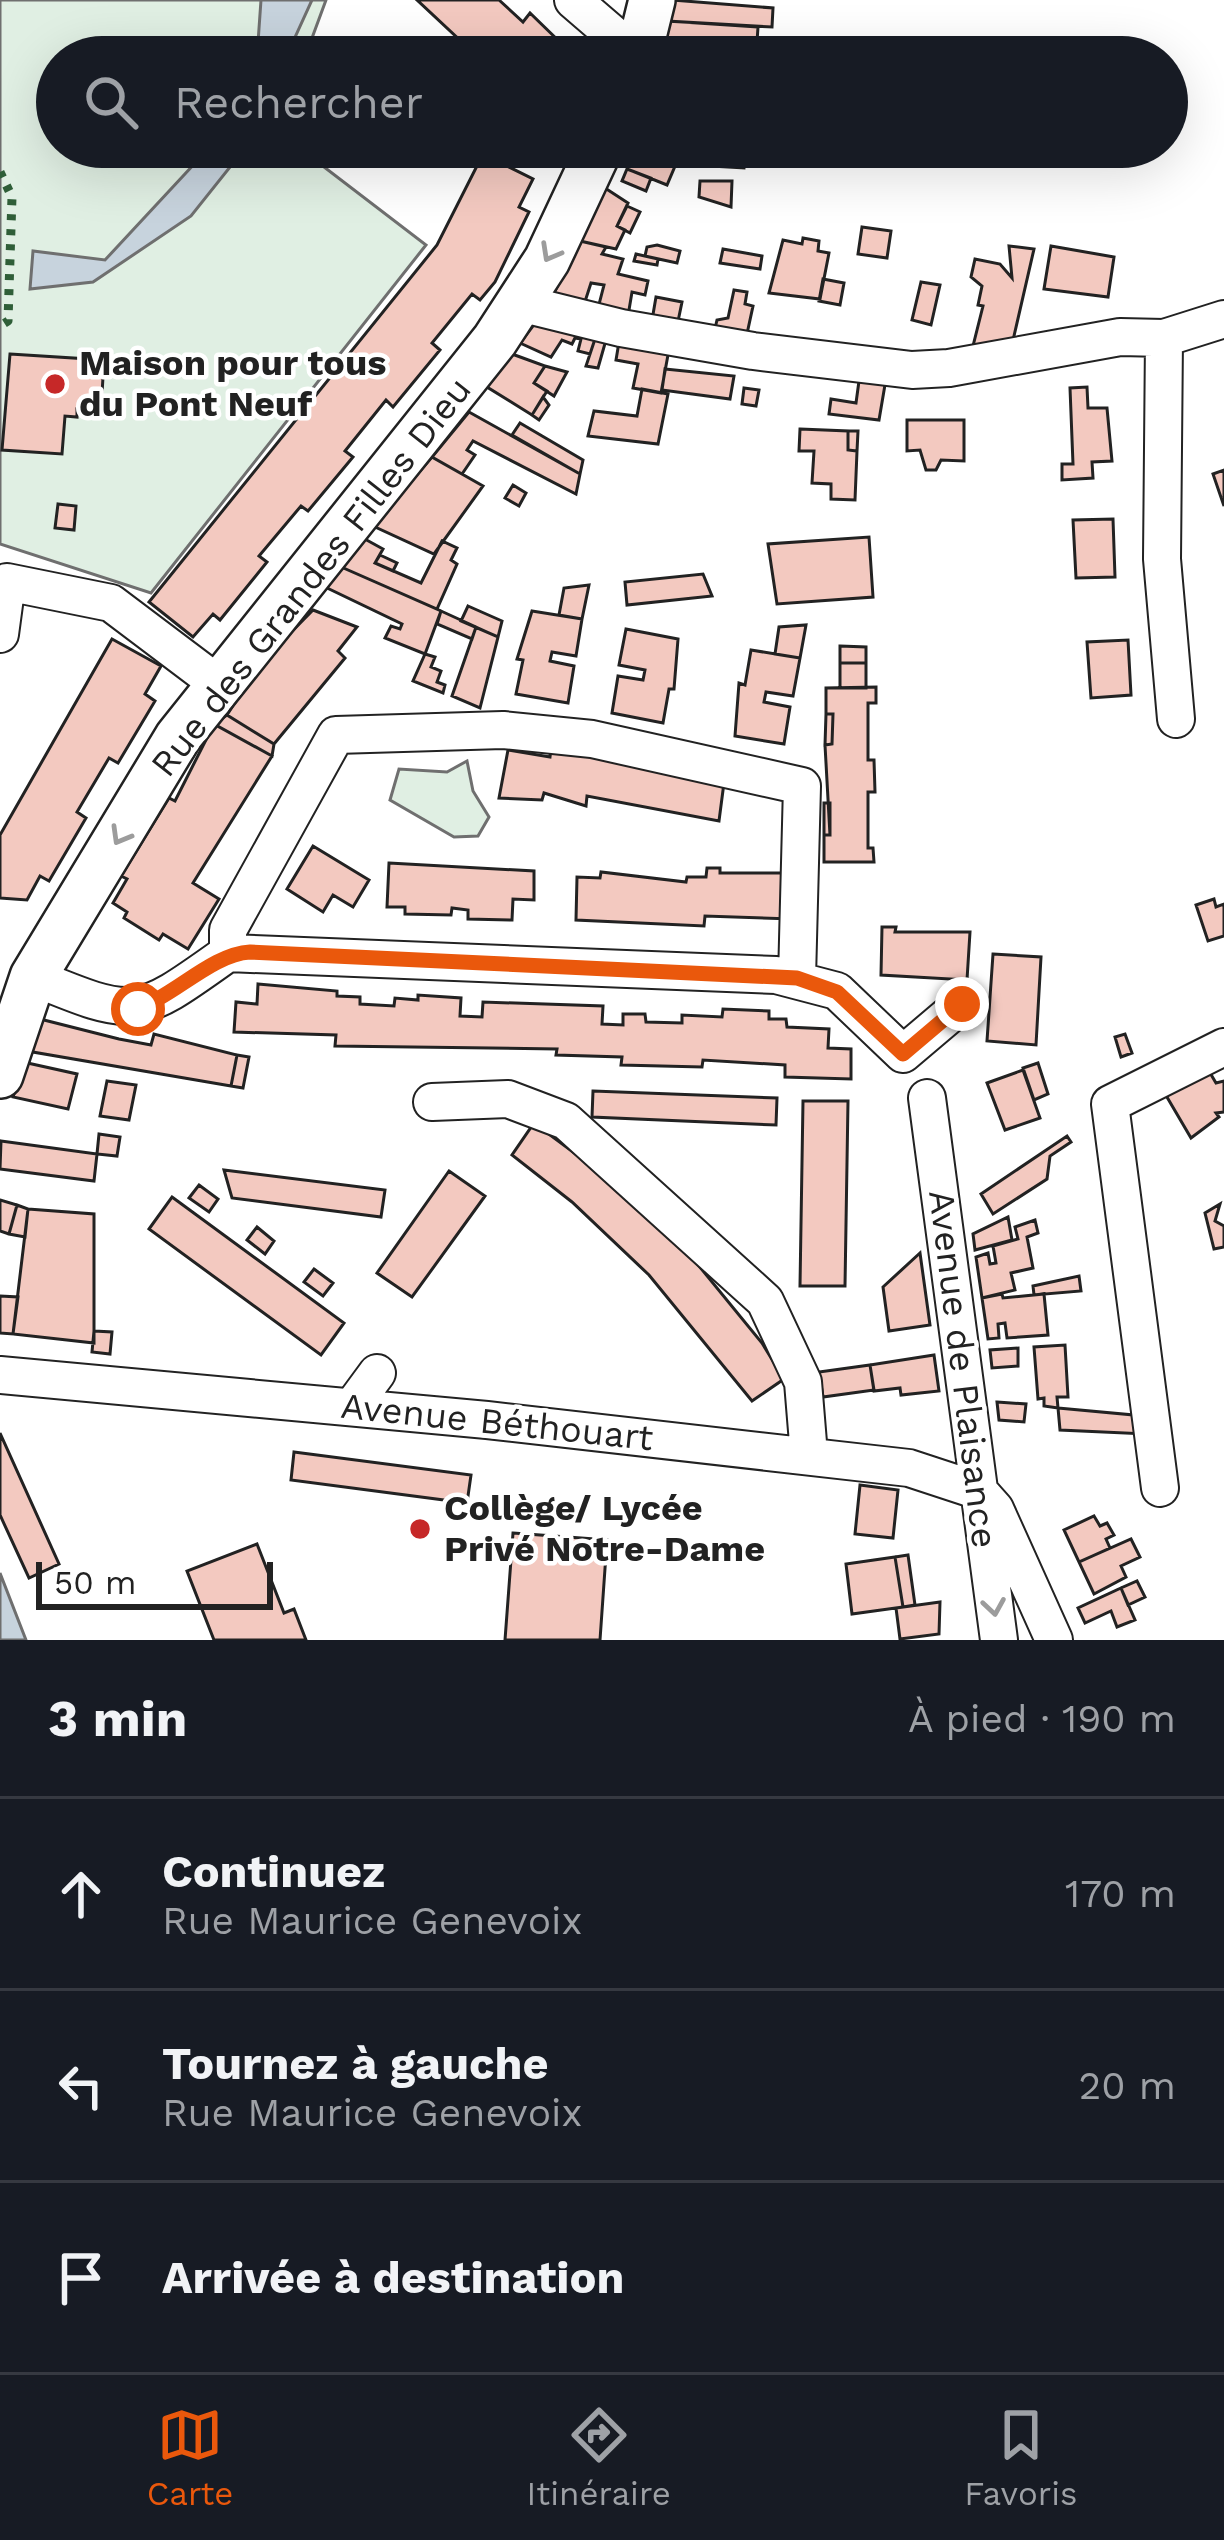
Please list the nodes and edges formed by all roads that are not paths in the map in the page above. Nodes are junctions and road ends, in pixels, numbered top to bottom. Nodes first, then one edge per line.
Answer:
1 (574, 0) edge
2 (652, 0) edge
3 (614, 36) edge
4 (643, 36) edge
5 (590, 168) edge
6 (520, 303) junction
7 (1224, 319) edge
8 (1164, 338) junction
9 (0, 634) edge
10 (221, 686) junction
11 (1176, 719) dead end
12 (228, 953) junction
13 (17, 977) edge
14 (797, 978) junction
15 (962, 1004) dead end
16 (1224, 1047) edge
17 (0, 1076) edge
18 (927, 1098) dead end
19 (432, 1102) dead end
20 (377, 1373) dead end
21 (0, 1375) edge
22 (352, 1407) junction
23 (809, 1455) junction
24 (1160, 1488) dead end
25 (980, 1491) junction
26 (999, 1640) edge
27 (1054, 1640) edge

1 - 3 street
2 - 4 main road
5 -> 6 main road, Rue des Grandes Filles Dieu
6 - 8 street
6 - 10 main road, Rue des Grandes Filles Dieu
7 - 8 street
8 - 11 street
9 - 10 street
10 -> 13 main road, Rue des Grandes Filles Dieu
12 - 13 street
12 - 14 street
12 - 14 street
13 - 17 main road, Rue des Grandes Filles Dieu
14 - 15 street
16 - 24 street
18 - 25 street, Avenue de Plaisance
19 - 23 street
20 - 22 street
21 - 22 street, Avenue Béthouart
22 - 23 street, Avenue Béthouart
23 - 25 street, Avenue Béthouart
25 -> 26 street, Avenue de Plaisance
25 - 27 street

